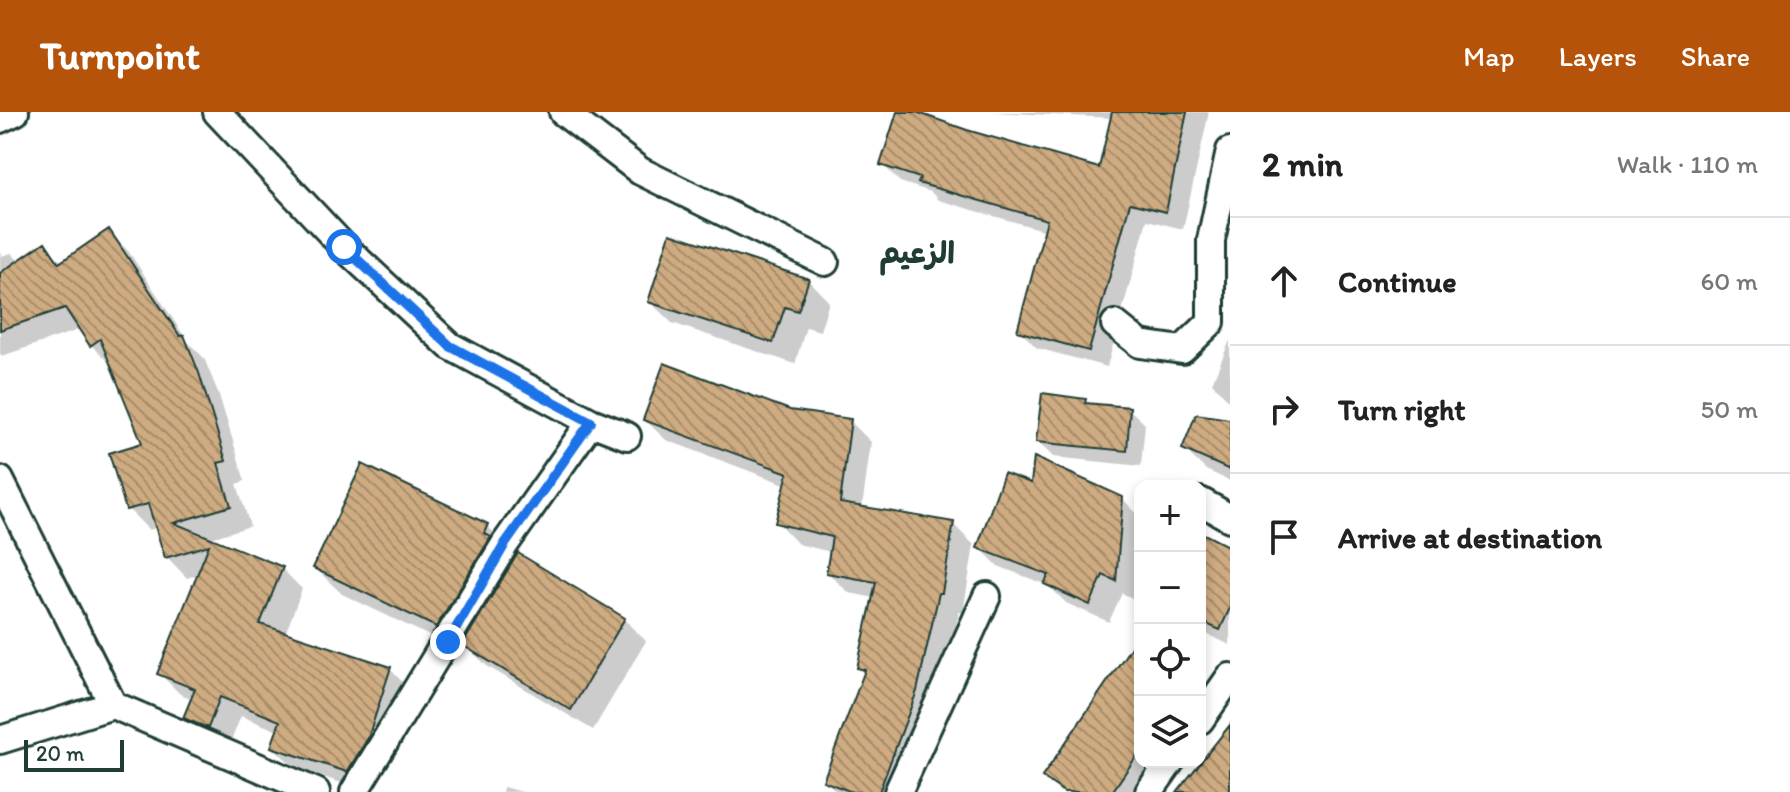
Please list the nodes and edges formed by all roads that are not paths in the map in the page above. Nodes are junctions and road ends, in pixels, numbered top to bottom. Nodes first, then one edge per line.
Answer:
1 (15, 112) edge
2 (217, 112) edge
3 (563, 112) edge
4 (0, 119) edge
5 (1230, 151) edge
6 (825, 262) dead end
7 (1115, 324) dead end
8 (591, 422) junction
9 (627, 436) dead end
10 (0, 480) edge
11 (1206, 504) edge
12 (1230, 518) edge
13 (987, 596) dead end
14 (1230, 677) edge
15 (113, 705) junction
16 (1206, 711) edge
17 (0, 740) edge
18 (1166, 768) edge
19 (316, 792) edge
20 (354, 792) edge
21 (898, 792) edge
22 (1149, 792) edge

1 - 4 street
2 - 8 street
3 - 6 street
5 - 7 street
8 - 9 street
8 - 20 street
10 - 15 street
11 - 12 street
13 - 21 street
14 - 16 street
15 - 17 street
15 - 19 street
18 - 22 street

